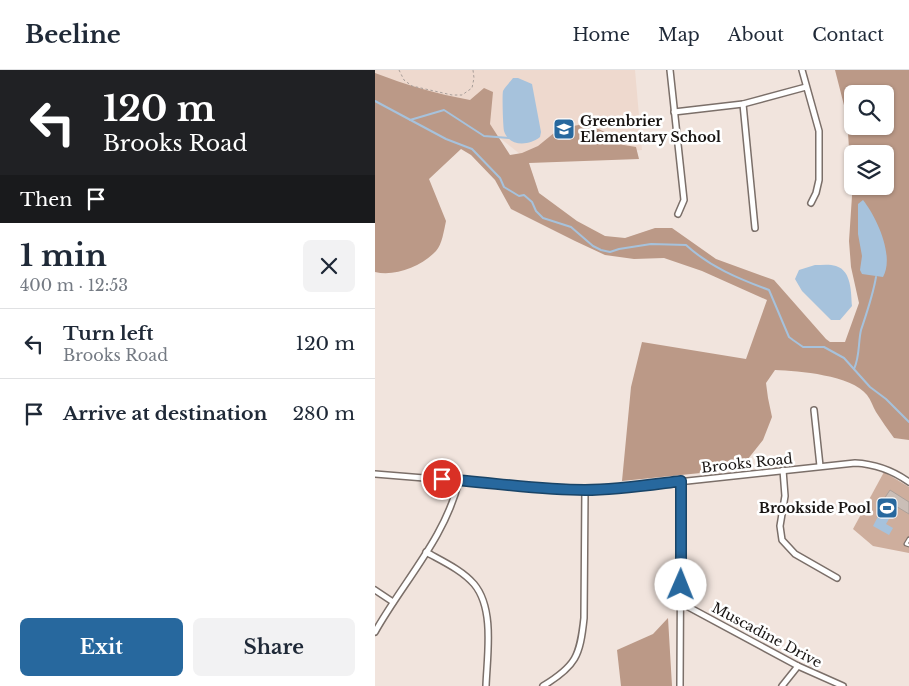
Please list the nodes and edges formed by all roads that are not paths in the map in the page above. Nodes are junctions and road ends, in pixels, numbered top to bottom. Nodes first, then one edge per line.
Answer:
1 (670, 70) edge
2 (801, 70) edge
3 (806, 87) junction
4 (743, 104) junction
5 (674, 112) junction
6 (811, 203) dead end
7 (678, 214) dead end
8 (755, 228) dead end
9 (814, 410) dead end
10 (820, 466) junction
11 (783, 470) junction
12 (375, 474) edge
13 (459, 480) junction
14 (681, 481) junction
15 (909, 482) edge
16 (585, 490) junction
17 (909, 539) edge
18 (909, 544) edge
19 (426, 552) junction
20 (837, 578) dead end
21 (375, 590) edge
22 (393, 602) junction
23 (681, 604) junction
24 (375, 632) edge
25 (799, 666) junction
26 (486, 686) edge
27 (543, 686) edge
28 (680, 686) edge
29 (782, 686) edge
30 (843, 686) edge

1 - 5 street
2 - 3 street
3 - 4 street
3 - 6 street
4 - 5 street
4 - 8 street
5 - 7 street
9 - 10 street
10 - 11 street, Brooks Road
10 - 15 street, Brooks Road
11 - 14 street, Brooks Road
11 - 20 street
12 - 13 street, Brooks Road
13 - 16 street, Brooks Road
13 - 19 street
14 - 16 street, Brooks Road
14 - 23 street
16 - 27 street
17 - 18 lane
19 - 22 street
19 - 26 street
21 - 22 street
22 - 24 street
23 - 25 street, Muscadine Drive
23 - 28 street
25 - 29 street
25 - 30 street, Muscadine Drive

